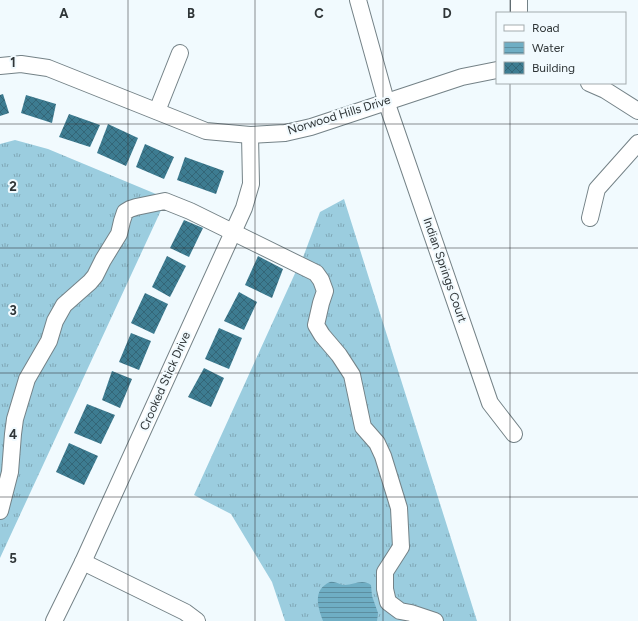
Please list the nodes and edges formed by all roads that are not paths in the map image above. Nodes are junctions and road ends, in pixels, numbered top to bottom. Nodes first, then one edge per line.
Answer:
1 (358, 0) edge
2 (519, 0) edge
3 (519, 12) edge
4 (180, 53) dead end
5 (0, 66) edge
6 (496, 70) edge
7 (591, 84) edge
8 (386, 101) junction
9 (638, 111) edge
10 (157, 112) junction
11 (250, 136) junction
12 (638, 143) edge
13 (590, 218) dead end
14 (233, 231) junction
15 (514, 434) dead end
16 (0, 511) edge
17 (83, 562) junction
18 (54, 621) edge
19 (197, 621) edge
20 (435, 621) edge

1 - 8 street, Indian Springs Court
2 - 3 street
4 - 10 street
5 - 10 street, Norwood Hills Drive
6 - 8 street, Norwood Hills Drive
7 - 9 street
8 - 11 street, Norwood Hills Drive
8 - 15 street, Indian Springs Court
10 - 11 street, Norwood Hills Drive
11 - 14 street, Crooked Stick Drive
12 - 13 street
14 - 16 street
14 - 17 street, Crooked Stick Drive
14 - 20 street
17 - 18 street, Crooked Stick Drive
17 - 19 street

